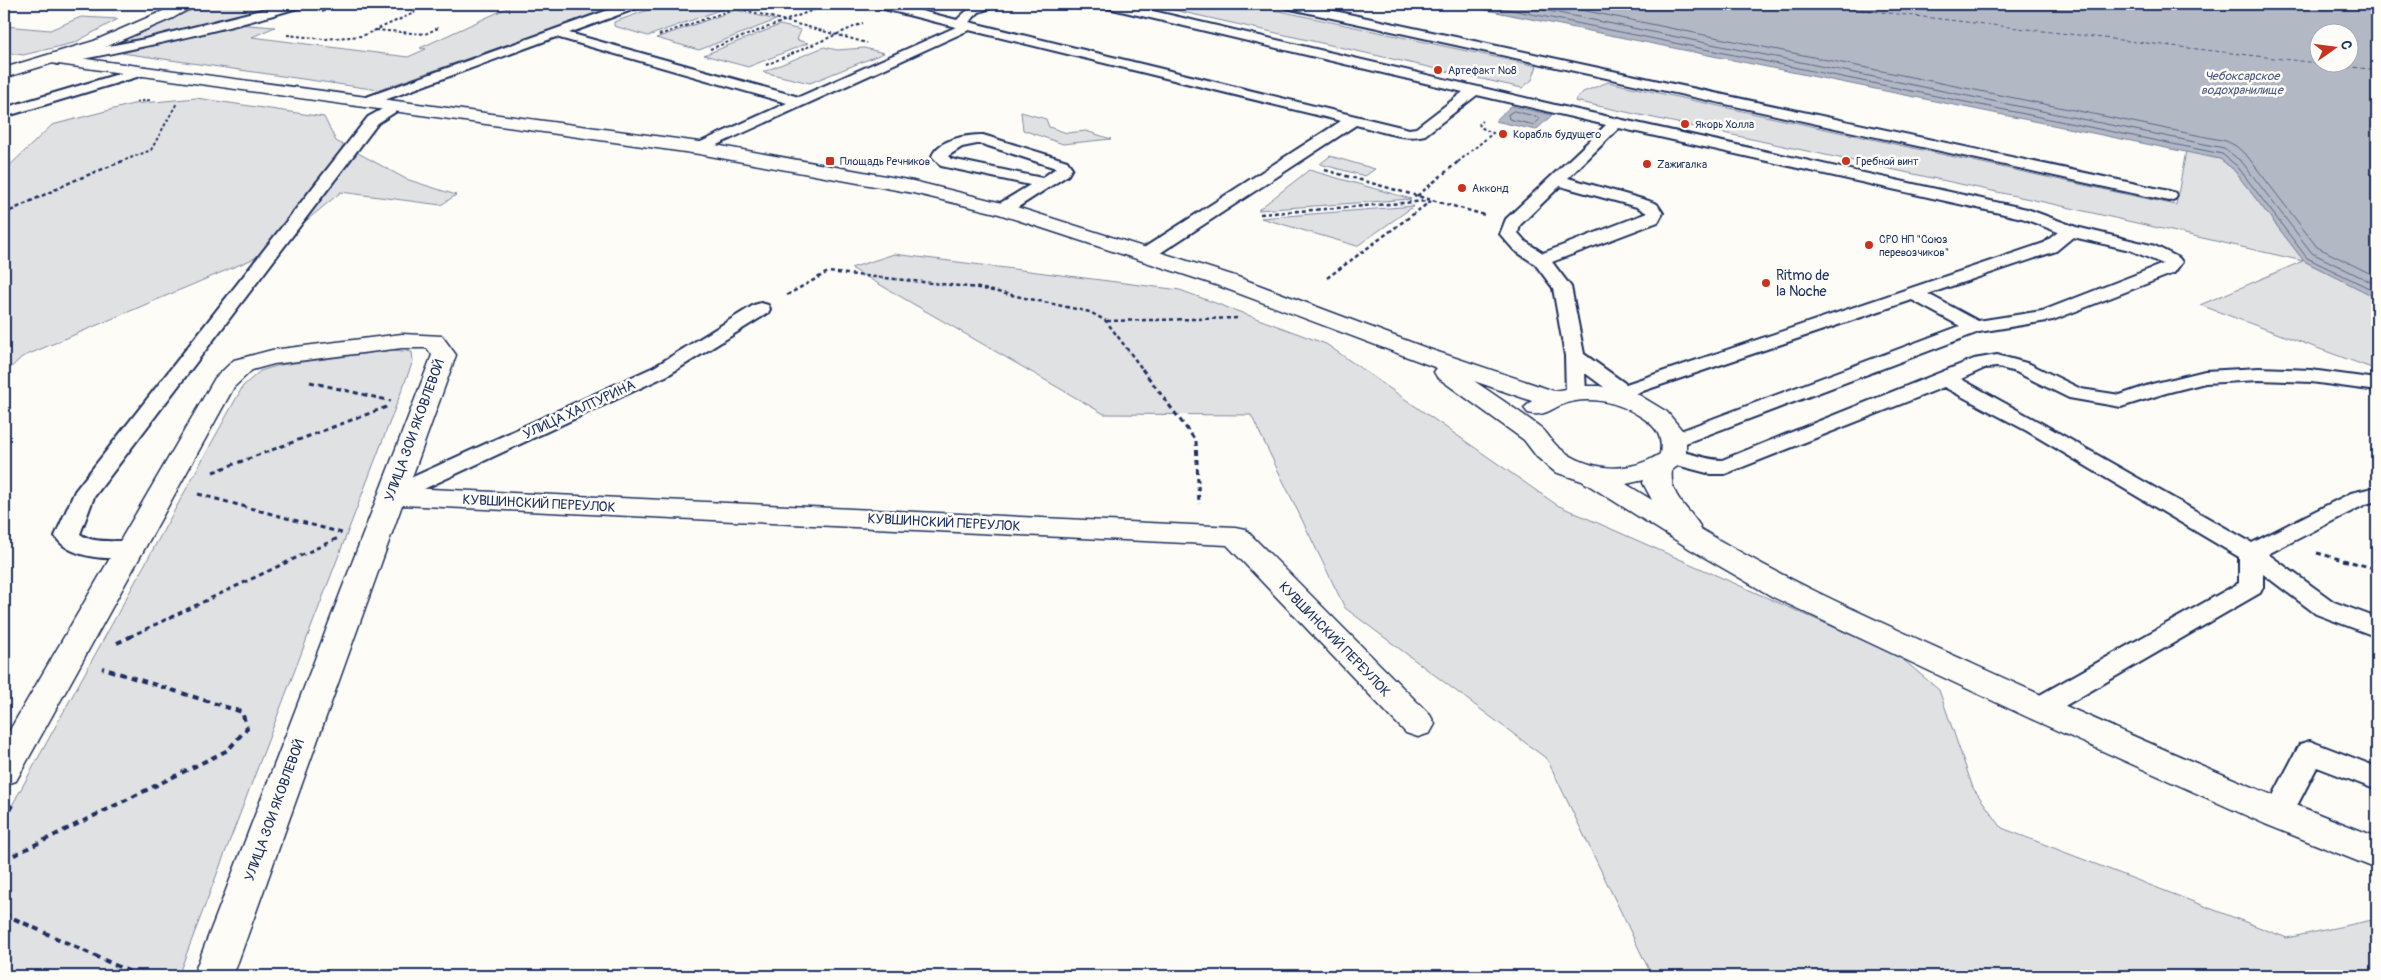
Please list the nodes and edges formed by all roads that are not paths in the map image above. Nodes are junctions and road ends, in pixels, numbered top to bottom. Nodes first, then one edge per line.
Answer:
1 (190, 4) edge
2 (297, 4) edge
3 (636, 4) edge
4 (880, 4) edge
5 (989, 4) edge
6 (1108, 4) edge
7 (1286, 4) edge
8 (964, 25) junction
9 (555, 34) junction
10 (57, 60) junction
11 (142, 71) junction
12 (4, 73) edge
13 (1474, 90) junction
14 (366, 102) junction
15 (799, 102) junction
16 (395, 106) junction
17 (4, 113) edge
18 (1353, 120) junction
19 (1617, 122) junction
20 (699, 148) junction
21 (1557, 180) junction
22 (1044, 183) junction
23 (2169, 196) dead end
24 (1003, 209) junction
25 (2070, 231) junction
26 (1145, 255) junction
27 (1541, 260) junction
28 (1912, 293) junction
29 (761, 309) road end
30 (1975, 327) junction
31 (1421, 354) junction
32 (1575, 356) junction
33 (1945, 379) junction
34 (2377, 386) edge
35 (1622, 391) junction
36 (1586, 393) junction
37 (1551, 399) junction
38 (1647, 408) junction
39 (1533, 434) junction
40 (1669, 455) junction
41 (1592, 475) junction
42 (2377, 494) edge
43 (390, 496) junction
44 (1700, 542) junction
45 (130, 548) junction
46 (2262, 548) junction
47 (2377, 628) edge
48 (2039, 708) junction
49 (1418, 724) dead end
50 (4, 771) edge
51 (2377, 779) edge
52 (2278, 814) junction
53 (2377, 853) edge
54 (213, 976) edge

1 - 10 street
2 - 10 lane
3 - 9 lane
4 - 8 lane
5 - 8 lane
6 - 13 lane
7 - 23 lane
8 - 15 lane
8 - 18 lane
9 - 14 lane
9 - 15 lane
10 - 11 street
10 - 12 street
11 - 14 street
11 - 17 lane
13 - 18 lane
13 - 19 lane
14 - 16 street
15 - 20 lane
16 - 20 street
16 - 45 lane
18 - 26 lane
19 - 21 lane
19 - 25 lane
20 - 24 street
21 - 27 lane
21 - 27 lane
22 - 22 lane
22 - 24 lane
24 - 26 street
25 - 28 lane
25 - 30 lane
26 - 31 street
27 - 32 lane
28 - 30 lane
28 - 35 lane
29 - 43 lane, УЛИЦА ХАЛТУРИНА
30 - 40 lane
31 - 37 street
31 - 39 street
32 - 35 lane
32 - 36 lane
33 - 34 lane
33 - 40 lane
33 - 46 lane
35 - 36 lane
35 - 38 lane
36 - 37 street
36 - 38 street
37 - 39 street
38 - 40 street
39 - 41 street
40 - 41 street
40 - 44 street
41 - 44 street
42 - 46 lane
43 - 45 street, УЛИЦА ЗОИ ЯКОВЛЕВОЙ
43 - 49 street, КУВШИНСКИЙ ПЕРЕУЛОК
43 - 54 street, УЛИЦА ЗОИ ЯКОВЛЕВОЙ
44 - 48 street
45 - 50 street, УЛИЦА ЗОИ ЯКОВЛЕВОЙ
46 - 47 lane
46 - 48 lane
48 - 52 street
51 - 52 lane
52 - 53 street

